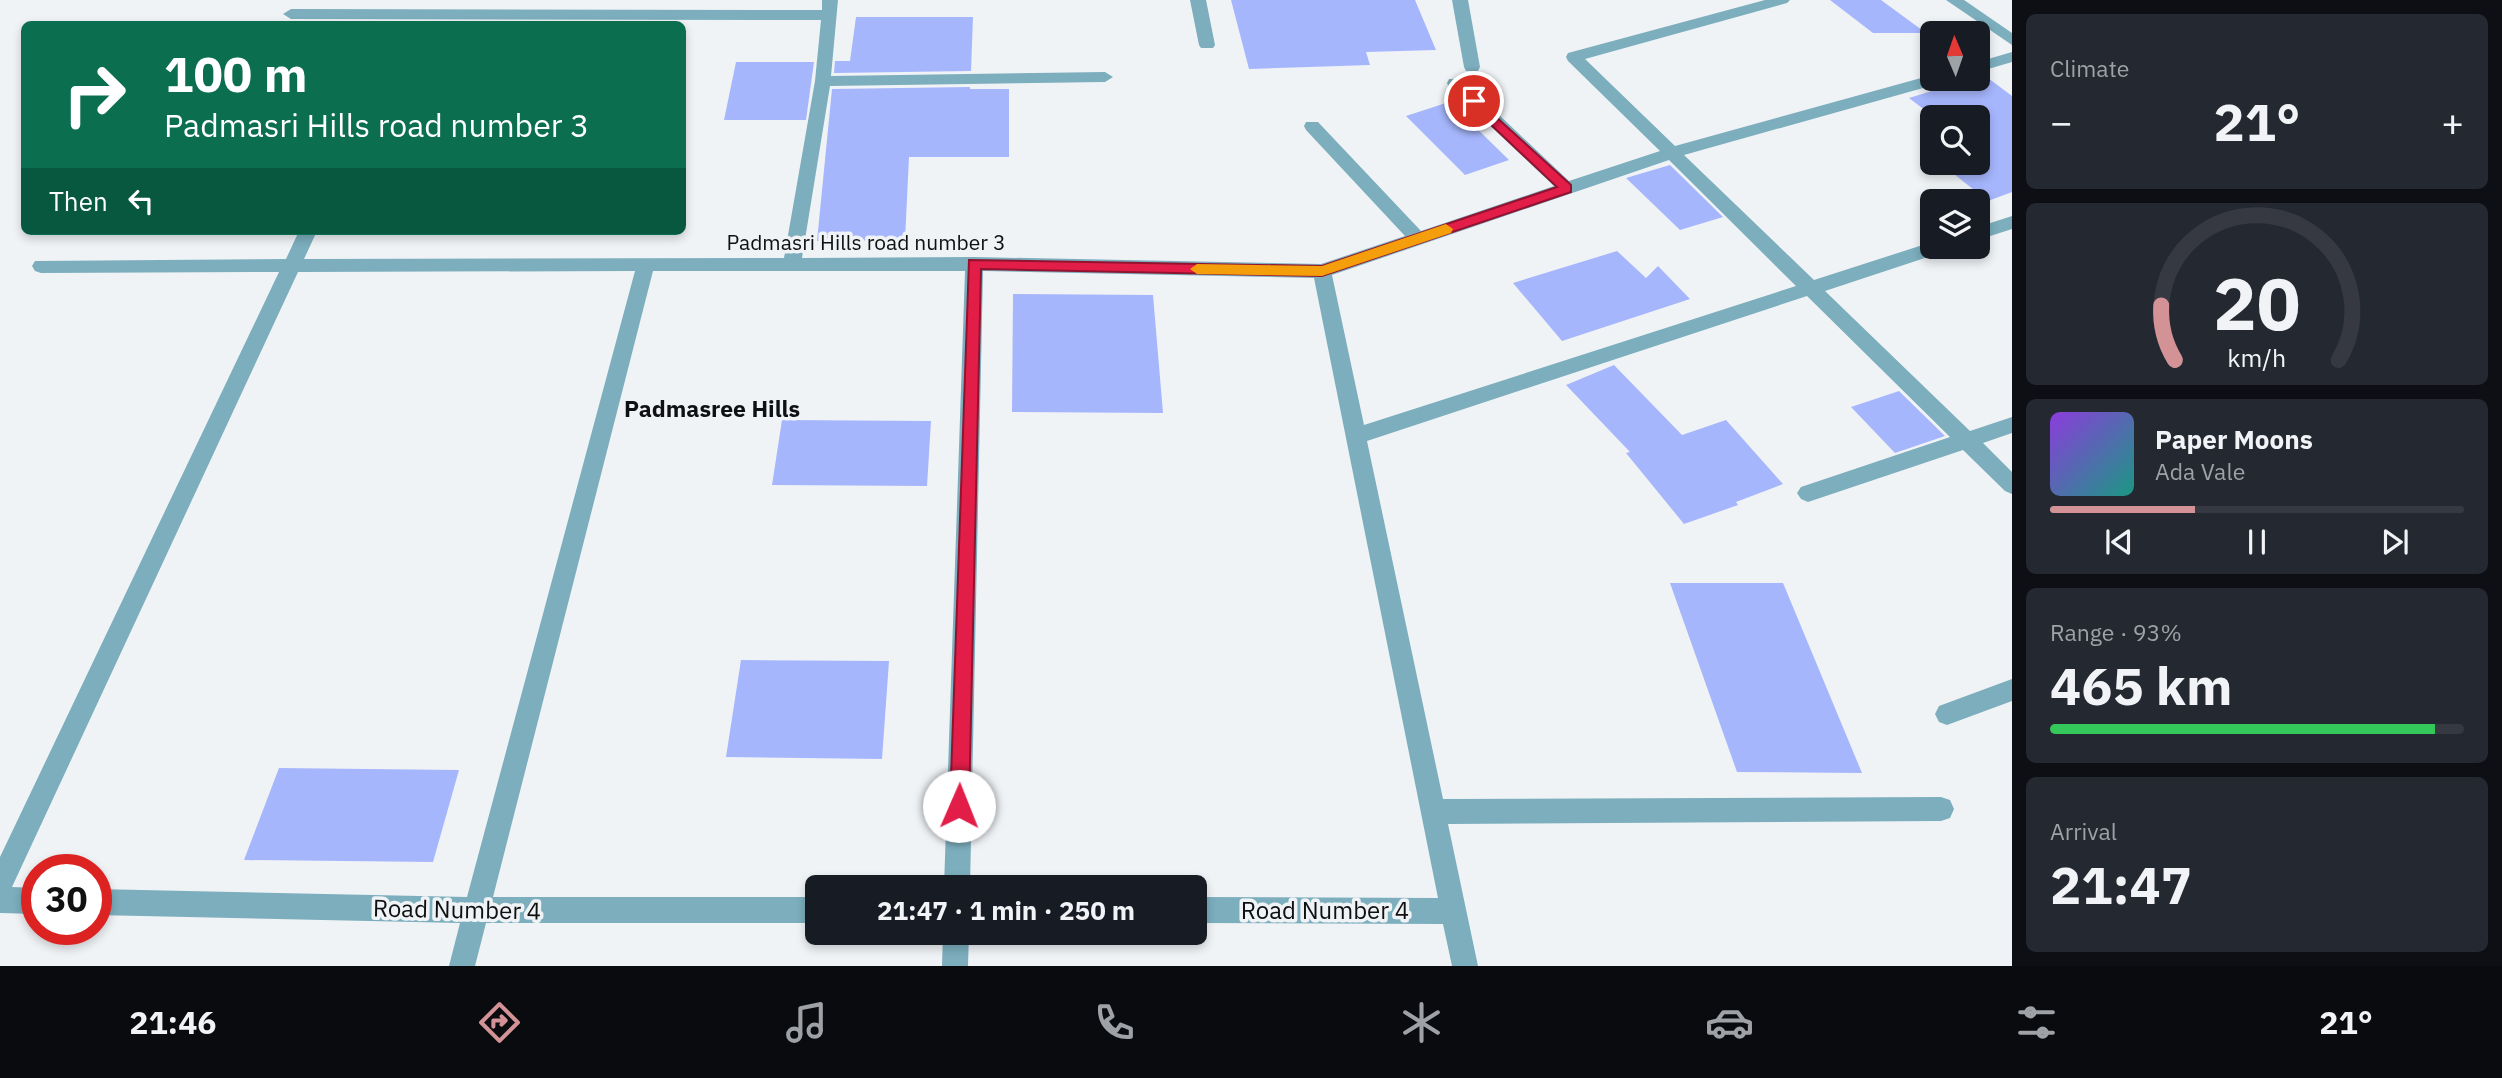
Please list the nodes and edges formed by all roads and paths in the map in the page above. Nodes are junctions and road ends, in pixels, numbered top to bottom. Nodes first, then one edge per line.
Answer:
1 (1198, 0) edge
2 (1460, 0) edge
3 (1782, 0) edge
4 (1954, 0) edge
5 (829, 8) edge
6 (408, 13) edge
7 (291, 14) dead end
8 (2012, 40) edge
9 (1207, 45) dead end
10 (2012, 57) edge
11 (1990, 63) edge
12 (1472, 68) dead end
13 (1105, 77) dead end
14 (823, 81) junction
15 (1455, 83) dead end
16 (1920, 83) edge
17 (1312, 125) dead end
18 (1671, 153) junction
19 (1567, 189) junction
20 (2012, 222) edge
21 (1990, 230) edge
22 (306, 235) edge
23 (1418, 239) junction
24 (1920, 252) edge
25 (646, 264) junction
26 (792, 264) junction
27 (974, 264) junction
28 (292, 265) junction
29 (41, 266) dead end
30 (1322, 271) junction
31 (1810, 288) junction
32 (2012, 425) edge
33 (1356, 436) junction
34 (1965, 441) junction
35 (2012, 485) edge
36 (1808, 494) dead end
37 (2012, 691) edge
38 (1947, 714) dead end
39 (1941, 809) dead end
40 (1434, 812) junction
41 (957, 875) edge
42 (0, 886) edge
43 (0, 900) edge
44 (21, 901) edge
45 (112, 902) edge
46 (476, 910) junction
47 (805, 910) edge
48 (1207, 910) edge
49 (1454, 911) junction
50 (956, 945) edge
51 (462, 966) edge
52 (955, 966) edge
53 (1465, 966) edge

1 - 9 street
2 - 12 street
3 - 18 street
4 - 8 street
5 - 6 street
5 - 14 street
6 - 7 street
10 - 11 street
13 - 14 street
14 - 26 street
15 - 19 street
16 - 18 street, Padmasri Hills road number 3
17 - 23 street
18 - 19 street, Padmasri Hills road number 3
18 - 31 street
19 - 23 street, Padmasri Hills road number 3
20 - 21 street
22 - 28 street
23 - 30 street, Padmasri Hills road number 3
24 - 31 street
25 - 26 street, Padmasri Hills road number 3
25 - 28 street, Padmasri Hills road number 3
25 - 46 street
26 - 27 street, Padmasri Hills road number 3
27 - 30 street, Padmasri Hills road number 3
27 - 41 street
28 - 29 street, Padmasri Hills road number 3
28 - 42 street
30 - 33 street
31 - 33 street
31 - 34 street
32 - 34 street
33 - 40 street
34 - 35 street
34 - 36 street
37 - 38 street
39 - 40 street
40 - 49 street
43 - 44 street
45 - 46 street, Road Number 4
46 - 47 street, Road Number 4
46 - 51 street
48 - 49 street, Road Number 4
49 - 53 street
50 - 52 street

